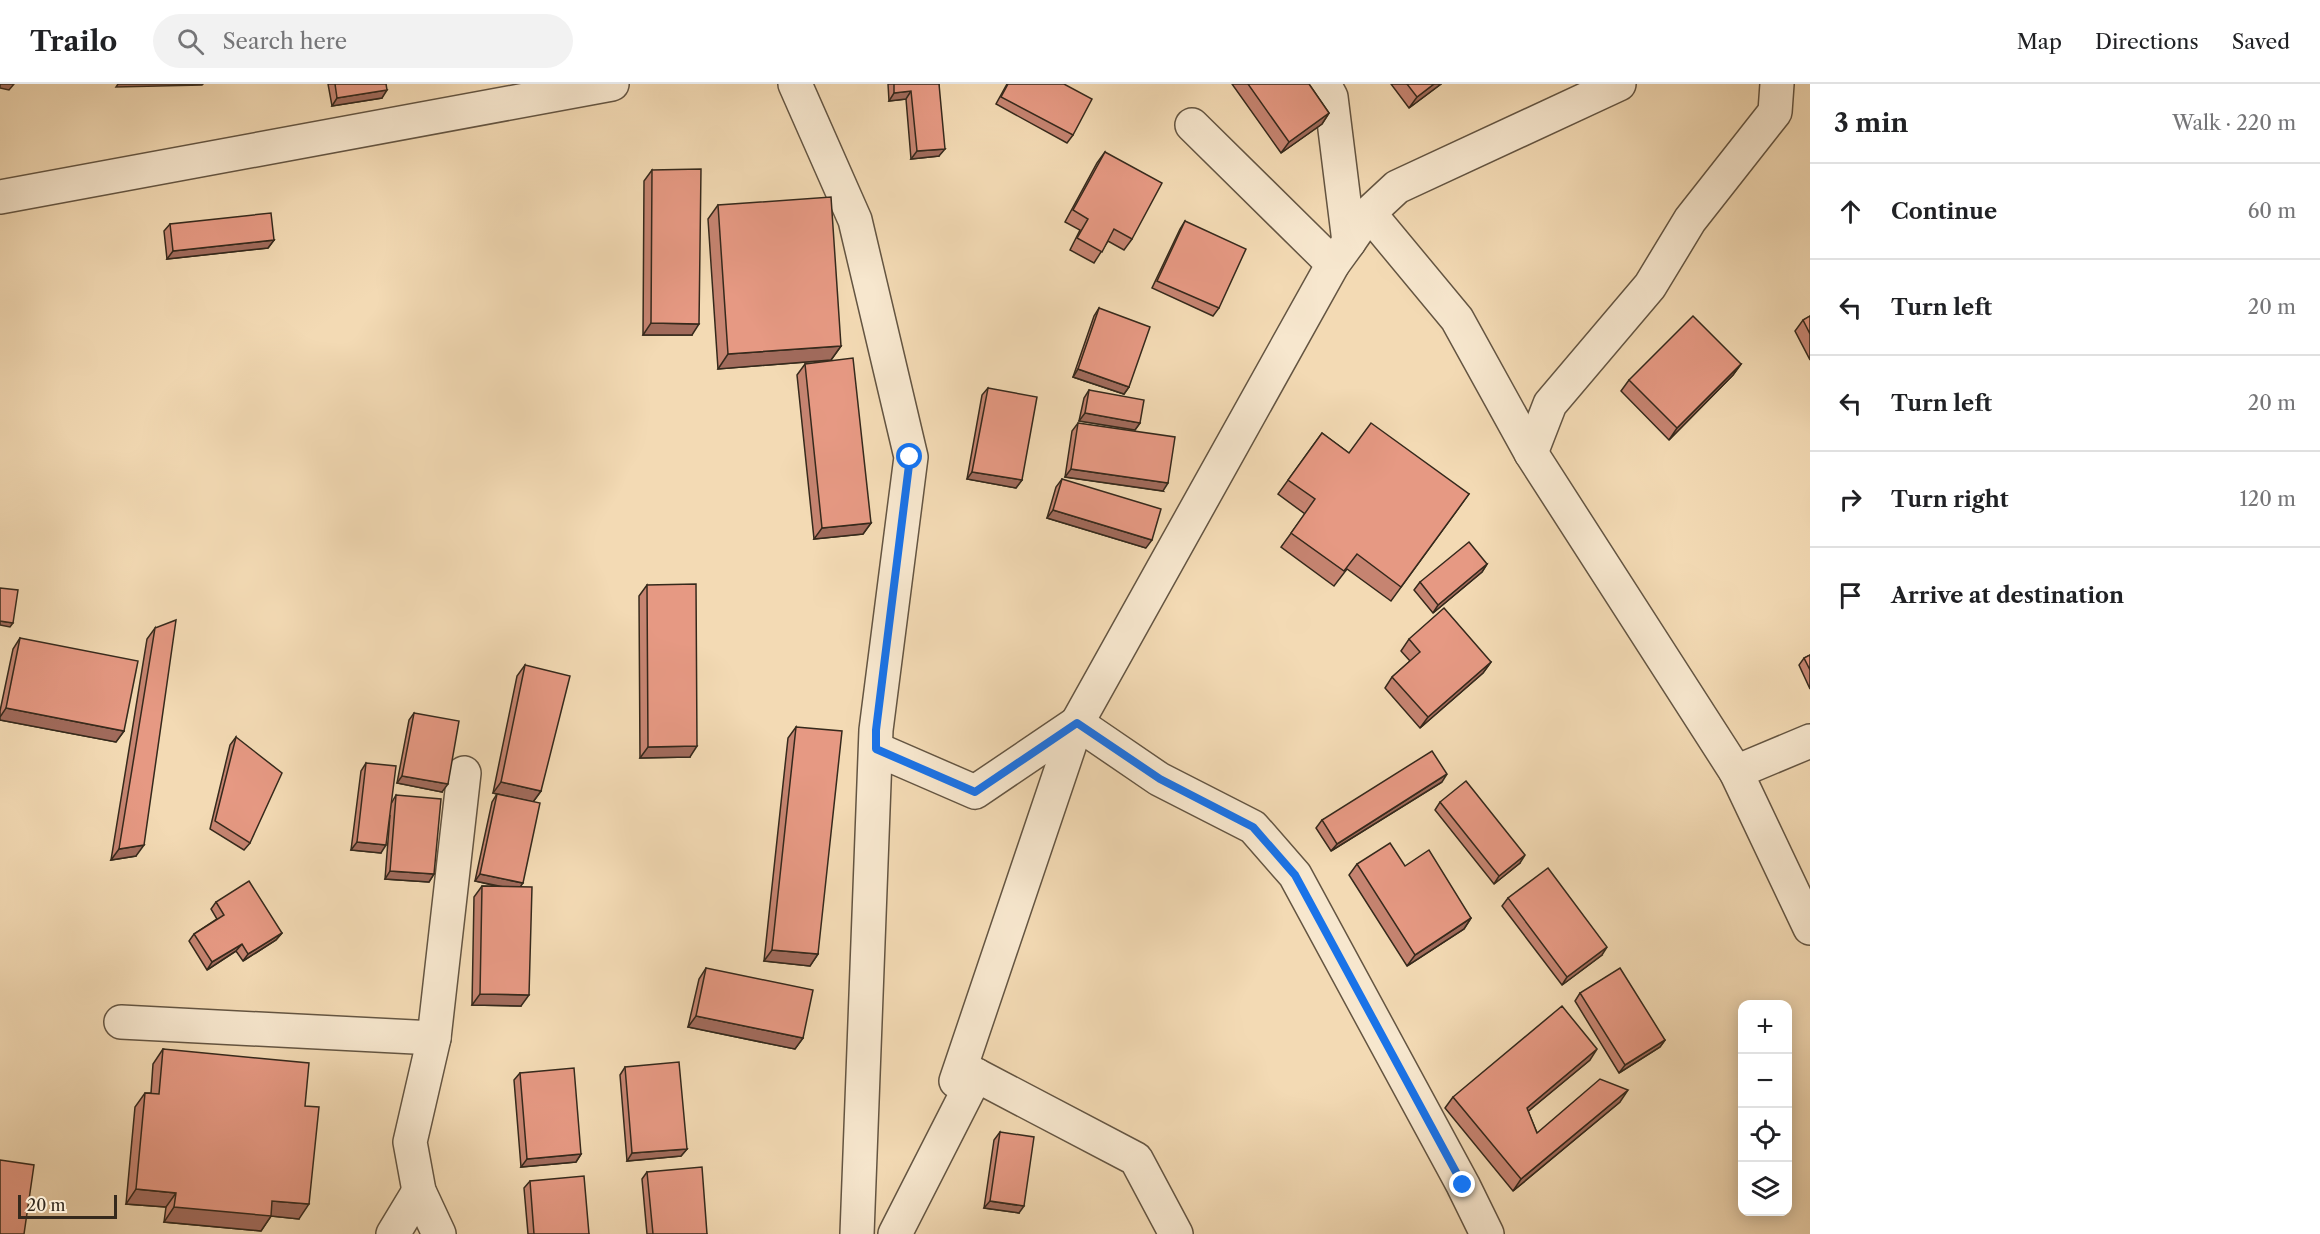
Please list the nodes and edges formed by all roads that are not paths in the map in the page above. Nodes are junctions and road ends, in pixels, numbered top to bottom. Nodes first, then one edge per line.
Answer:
1 (612, 84) edge
2 (795, 84) edge
3 (1324, 84) edge
4 (1619, 84) edge
5 (1777, 84) edge
6 (1192, 125) dead end
7 (0, 197) edge
8 (1368, 213) junction
9 (1341, 253) junction
10 (1531, 453) junction
11 (1077, 723) junction
12 (1810, 741) edge
13 (876, 749) junction
14 (1736, 772) junction
15 (464, 773) dead end
16 (1810, 927) edge
17 (121, 1022) dead end
18 (434, 1038) junction
19 (976, 1075) junction
20 (419, 1191) junction
21 (393, 1234) edge
22 (439, 1234) edge
23 (857, 1234) edge
24 (895, 1234) edge
25 (1176, 1234) edge
26 (1487, 1234) edge

1 - 7 street
2 - 13 street
3 - 9 street
4 - 8 street
5 - 10 street
6 - 9 street
8 - 9 street
8 - 10 street
9 - 11 street
10 - 14 street
11 - 13 street
11 - 19 street
11 - 26 street
12 - 14 street
13 - 23 street
14 - 16 street
15 - 18 street
17 - 18 street
18 - 20 street
19 - 24 street
19 - 25 street
20 - 21 street
20 - 22 street

